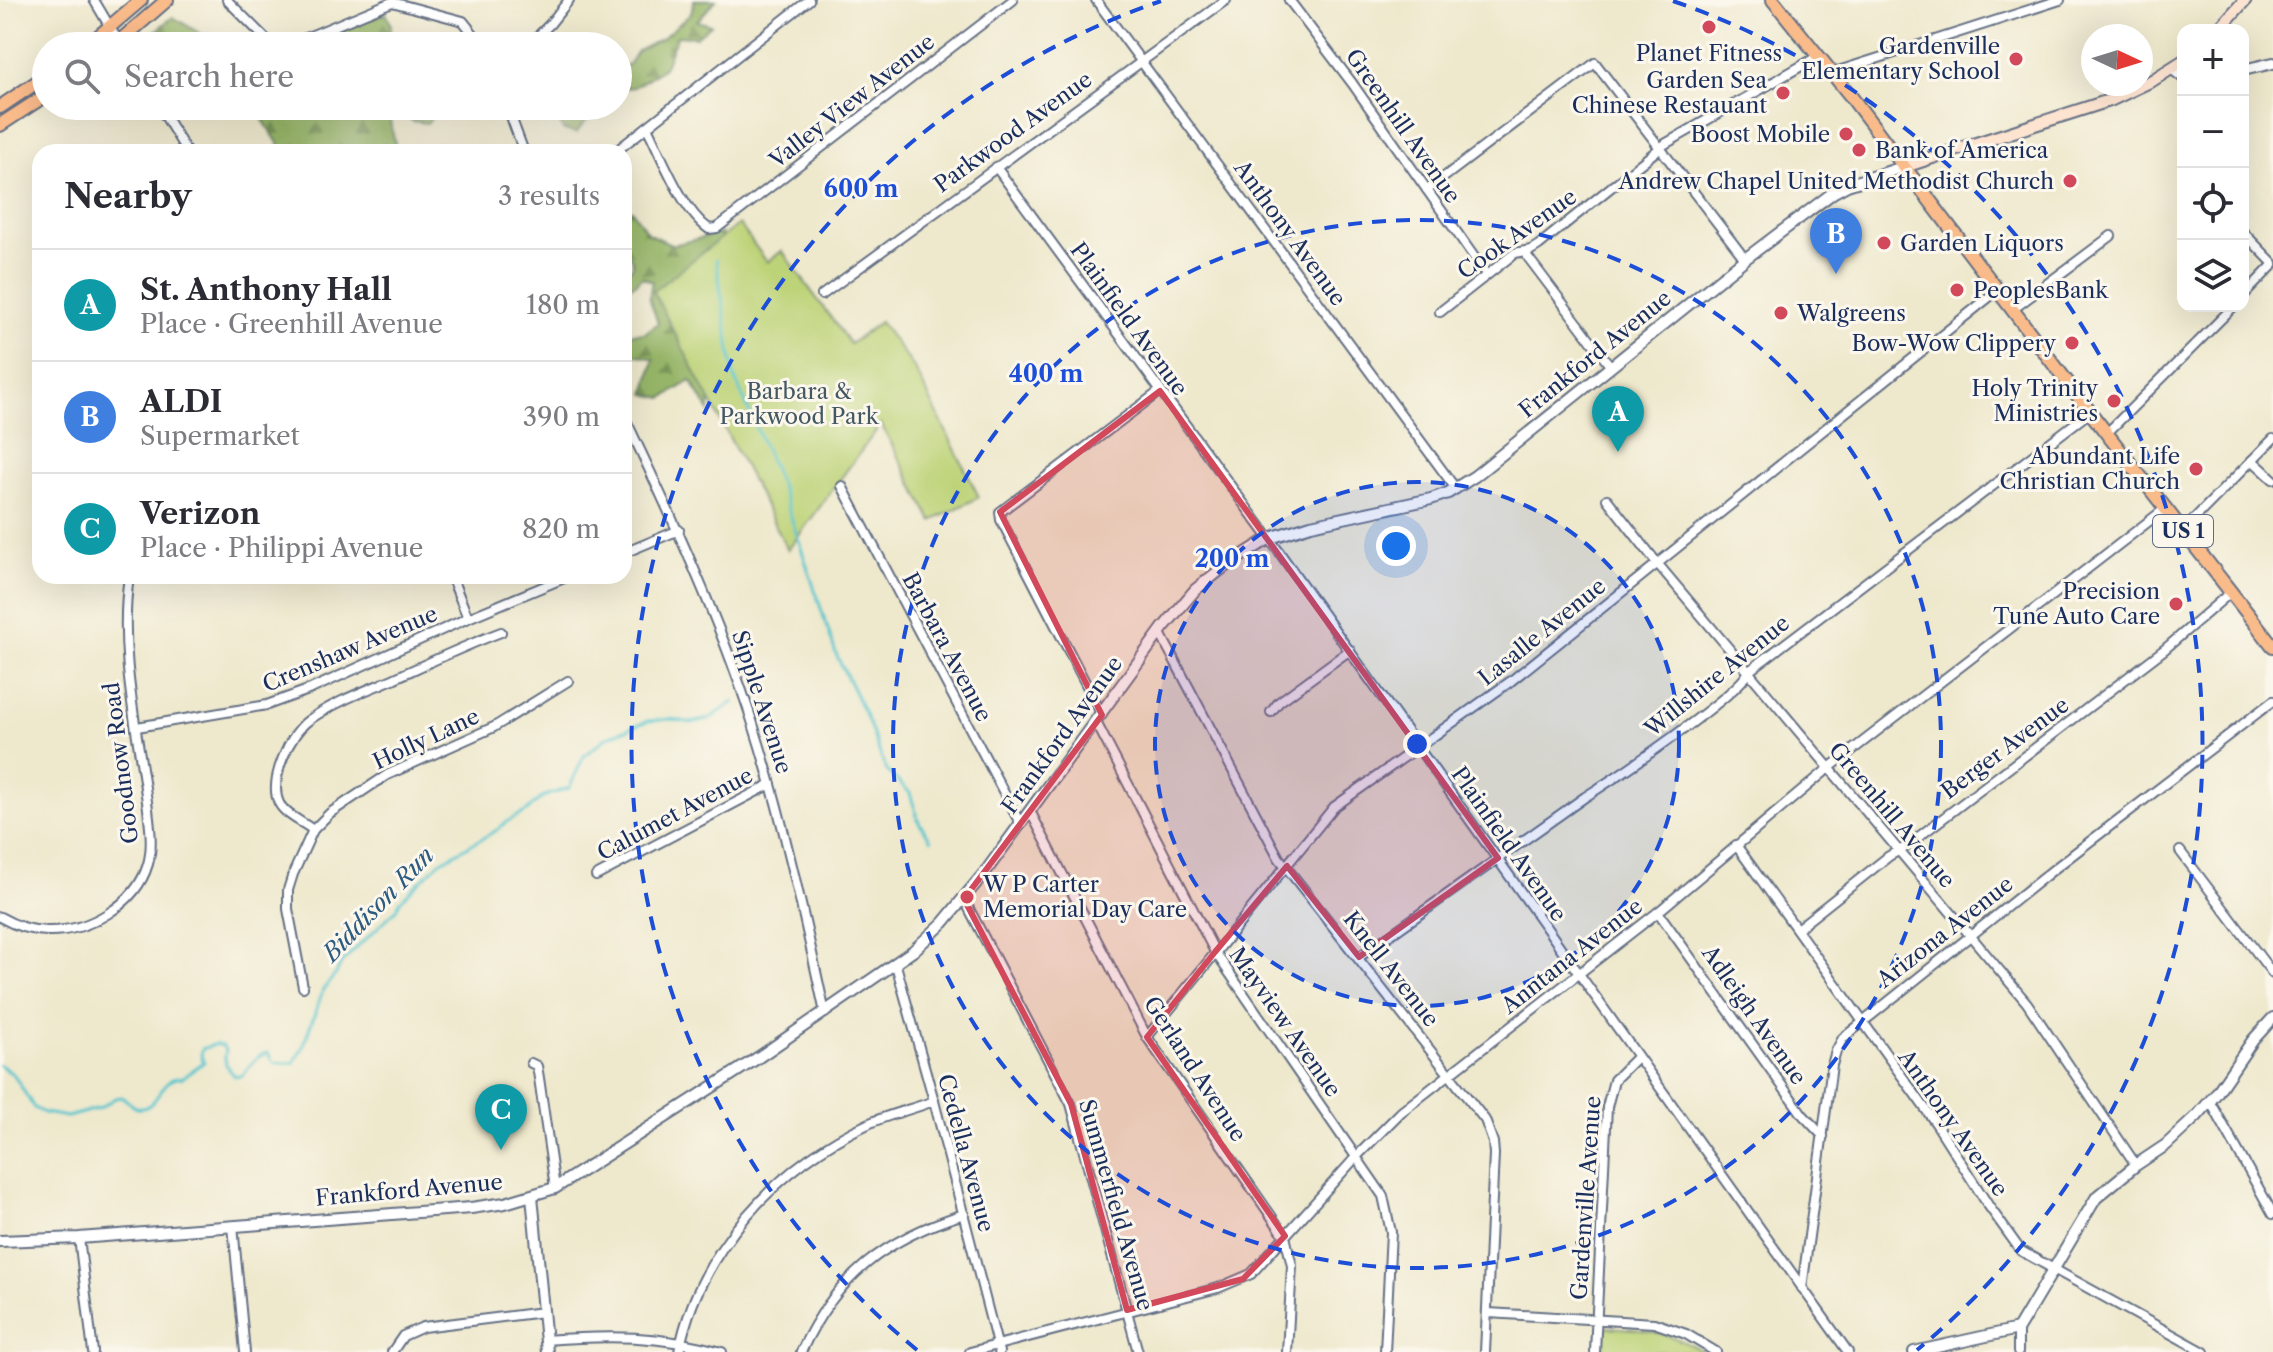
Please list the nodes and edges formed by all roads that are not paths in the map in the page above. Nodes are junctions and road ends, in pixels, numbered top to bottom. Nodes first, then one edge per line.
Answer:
1 (94, 0) edge
2 (141, 0) edge
3 (167, 0) edge
4 (227, 0) edge
5 (569, 0) edge
6 (809, 0) edge
7 (1013, 0) edge
8 (1096, 0) edge
9 (1226, 0) edge
10 (1289, 0) edge
11 (1773, 0) edge
12 (2060, 0) edge
13 (2245, 0) edge
14 (390, 1) edge
15 (2223, 24) edge
16 (111, 28) junction
17 (106, 32) edge
18 (113, 32) edge
19 (132, 32) edge
20 (259, 32) edge
21 (318, 32) edge
22 (472, 32) edge
23 (542, 32) edge
24 (1817, 57) junction
25 (1139, 61) junction
26 (2273, 63) edge
27 (2177, 65) edge
28 (2249, 69) edge
29 (1832, 73) junction
30 (32, 85) edge
31 (32, 104) edge
32 (0, 107) edge
33 (168, 120) edge
34 (512, 120) edge
35 (0, 125) edge
36 (647, 127) junction
37 (182, 144) edge
38 (521, 144) edge
39 (625, 144) edge
40 (1660, 148) junction
41 (996, 167) junction
42 (1903, 167) junction
43 (1427, 190) junction
44 (2111, 236) dead end
45 (2249, 238) edge
46 (1524, 252) junction
47 (1745, 259) junction
48 (2273, 264) edge
49 (1486, 274) junction
50 (1998, 290) junction
51 (2249, 290) edge
52 (822, 295) dead end
53 (2012, 310) junction
54 (1440, 312) dead end
55 (2228, 312) edge
56 (1611, 367) junction
57 (1160, 391) junction
58 (2090, 412) junction
59 (632, 433) edge
60 (2107, 433) junction
61 (2273, 439) edge
62 (2252, 460) junction
63 (2273, 479) edge
64 (842, 486) dead end
65 (1456, 489) junction
66 (1607, 499) dead end
67 (2166, 508) junction
68 (679, 530) junction
69 (2183, 530) junction
70 (1270, 538) junction
71 (632, 550) edge
72 (1657, 563) junction
73 (128, 584) edge
74 (454, 584) edge
75 (550, 584) edge
76 (2231, 592) junction
77 (468, 618) junction
78 (501, 632) dead end
79 (1160, 633) junction
80 (2273, 646) edge
81 (1350, 650) junction
82 (1749, 671) junction
83 (568, 681) dead end
84 (2273, 701) edge
85 (1271, 712) dead end
86 (1099, 718) junction
87 (137, 727) junction
88 (1418, 748) junction
89 (1829, 768) junction
90 (771, 784) junction
91 (1030, 811) junction
92 (1021, 825) junction
93 (313, 830) junction
94 (1736, 845) junction
95 (1896, 851) junction
96 (2180, 851) dead end
97 (1498, 858) junction
98 (1287, 867) junction
99 (596, 876) dead end
100 (964, 899) junction
101 (1658, 912) junction
102 (0, 917) edge
103 (1797, 929) junction
104 (1970, 935) junction
105 (1215, 952) junction
106 (1359, 957) junction
107 (896, 965) junction
108 (1578, 973) junction
109 (2273, 974) edge
110 (303, 987) dead end
111 (825, 1013) junction
112 (2273, 1018) edge
113 (1861, 1022) junction
114 (1147, 1037) junction
115 (1637, 1057) junction
116 (531, 1063) dead end
117 (1450, 1073) junction
118 (934, 1101) junction
119 (2210, 1101) junction
120 (1823, 1136) junction
121 (1356, 1157) junction
122 (2136, 1165) junction
123 (555, 1188) junction
124 (532, 1196) junction
125 (964, 1214) junction
126 (2273, 1214) edge
127 (233, 1226) junction
128 (1285, 1236) junction
129 (79, 1238) junction
130 (0, 1241) edge
131 (2054, 1269) junction
132 (1802, 1288) junction
133 (1127, 1310) junction
134 (543, 1312) junction
135 (1488, 1313) junction
136 (1596, 1319) junction
137 (2018, 1329) junction
138 (681, 1341) junction
139 (546, 1346) edge
140 (394, 1348) edge
141 (998, 1348) edge
142 (93, 1352) edge
143 (245, 1352) edge
144 (679, 1352) edge
145 (722, 1352) edge
146 (801, 1352) edge
147 (970, 1352) edge
148 (1138, 1352) edge
149 (1287, 1352) edge
150 (1385, 1352) edge
151 (1485, 1352) edge
152 (1595, 1352) edge
153 (1716, 1352) edge
154 (1848, 1352) edge
155 (1914, 1352) edge
156 (2018, 1352) edge
157 (2204, 1352) edge

1 - 16 street
2 - 16 main road
3 - 19 main road
4 - 20 street
5 - 23 street
6 - 36 street
7 - 36 street, Valley View Avenue
8 - 25 street, Anthony Avenue
9 - 25 street, Parkwood Avenue
10 - 43 street, Greenhill Avenue
11 - 24 main road, US 1
12 - 29 street
13 - 15 main road
14 - 21 street
14 - 22 street
16 - 17 main road
16 - 18 street
24 - 29 main road, US 1
24 - 40 street, Cook Avenue
25 - 41 street, Parkwood Avenue
25 - 65 street, Anthony Avenue
26 - 28 street
27 - 42 main road, Frankford Avenue
29 - 42 main road, US 1
30 - 32 main road
31 - 35 main road
33 - 37 street
34 - 38 street
36 - 39 street
40 - 43 street
40 - 46 street, Cook Avenue
40 - 47 street
41 - 52 street, Parkwood Avenue
41 - 57 street, Plainfield Avenue
42 - 47 street, Frankford Avenue
42 - 50 main road, US 1
43 - 49 street, Greenhill Avenue
44 - 53 street
45 - 48 street
46 - 49 street, Cook Avenue
46 - 56 street
47 - 56 street, Frankford Avenue
48 - 51 street
49 - 54 street, Cook Avenue
50 - 53 main road, US 1
50 - 72 street, Lasalle Avenue
53 - 58 main road, US 1
55 - 60 street
56 - 65 street, Frankford Avenue
57 - 70 street, Plainfield Avenue
57 - 86 street, Mayview Avenue
58 - 60 main road, US 1
58 - 82 street, Willshire Avenue
59 - 68 street, Sipple Avenue
60 - 67 main road, US 1
61 - 62 street
62 - 63 street
62 - 69 street
64 - 92 street, Barbara Avenue
65 - 70 street, Frankford Avenue
66 - 72 street, Greenhill Avenue
67 - 69 main road, US 1
67 - 89 street, Anntana Avenue
68 - 71 street
68 - 90 street, Sipple Avenue
69 - 76 main road, US 1
70 - 79 street, Frankford Avenue
70 - 81 street, Plainfield Avenue
72 - 82 street, Greenhill Avenue
72 - 88 street, Lasalle Avenue
73 - 87 street, Goodnow Road
74 - 77 street
75 - 77 street, Crenshaw Avenue
76 - 80 main road, US 1
76 - 95 street, Berger Avenue
77 - 87 street, Crenshaw Avenue
78 - 93 street
79 - 86 street, Frankford Avenue
79 - 98 street, Knell Avenue
81 - 85 street
81 - 88 street, Plainfield Avenue
82 - 89 street, Greenhill Avenue
82 - 97 street, Willshire Avenue
83 - 93 street, Holly Lane
84 - 104 street, Arizona Avenue
86 - 91 street, Frankford Avenue
86 - 105 street, Mayview Avenue
87 - 102 street, Goodnow Road
88 - 97 street, Plainfield Avenue
88 - 98 street, Lasalle Avenue
89 - 94 street, Anntana Avenue
89 - 95 street, Greenhill Avenue
90 - 99 street, Calumet Avenue
90 - 111 street, Sipple Avenue
91 - 92 street, Frankford Avenue
91 - 114 street, Gerland Avenue
92 - 100 street, Frankford Avenue
93 - 110 street
94 - 101 street, Anntana Avenue
94 - 103 street, Anthony Avenue
95 - 103 street, Berger Avenue
95 - 104 street, Greenhill Avenue
96 - 109 street
97 - 106 street, Willshire Avenue
97 - 108 street, Plainfield Avenue
98 - 105 street, Lasalle Avenue
98 - 106 street, Knell Avenue
100 - 107 street, Frankford Avenue
100 - 133 street, Summerfield Avenue
101 - 108 street, Anntana Avenue
101 - 120 street, Adleigh Avenue
103 - 113 street, Anthony Avenue
104 - 113 street, Arizona Avenue
104 - 122 street, Greenhill Avenue
105 - 114 street, Lasalle Avenue
105 - 121 street, Mayview Avenue
106 - 117 street, Knell Avenue
107 - 111 street, Frankford Avenue
107 - 118 street, Cedella Avenue
108 - 115 street, Plainfield Avenue
108 - 117 street, Anntana Avenue
111 - 123 street, Frankford Avenue
112 - 119 street
113 - 120 street, Arizona Avenue
113 - 131 street, Anthony Avenue
114 - 128 street, Gerland Avenue
115 - 132 street, Plainfield Avenue
115 - 136 street, Gardenville Avenue
116 - 123 street
117 - 121 street, Anntana Avenue
117 - 135 street, Knell Avenue
118 - 125 street, Cedella Avenue
118 - 138 street
119 - 122 street
119 - 126 street
120 - 132 street, Arizona Avenue
121 - 128 street, Anntana Avenue
121 - 150 street, Mayview Avenue
122 - 131 street
123 - 124 street, Frankford Avenue
124 - 127 street, Frankford Avenue
124 - 134 street
125 - 141 street, Cedella Avenue
125 - 146 street
127 - 129 street, Frankford Avenue
127 - 143 street
128 - 133 street, Anntana Avenue
128 - 149 street, Gerland Avenue
129 - 130 street, Frankford Avenue
129 - 142 street
131 - 137 street
131 - 157 street, Anthony Avenue
132 - 154 street, Plainfield Avenue
133 - 141 street, Anntana Avenue
133 - 148 street, Summerfield Avenue
134 - 139 street
134 - 140 street
135 - 136 street
135 - 151 street, Knell Avenue
136 - 152 street, Gardenville Avenue
136 - 153 street
137 - 155 street
137 - 156 street
138 - 139 street
138 - 144 street
138 - 145 street
141 - 147 street, Anntana Avenue

